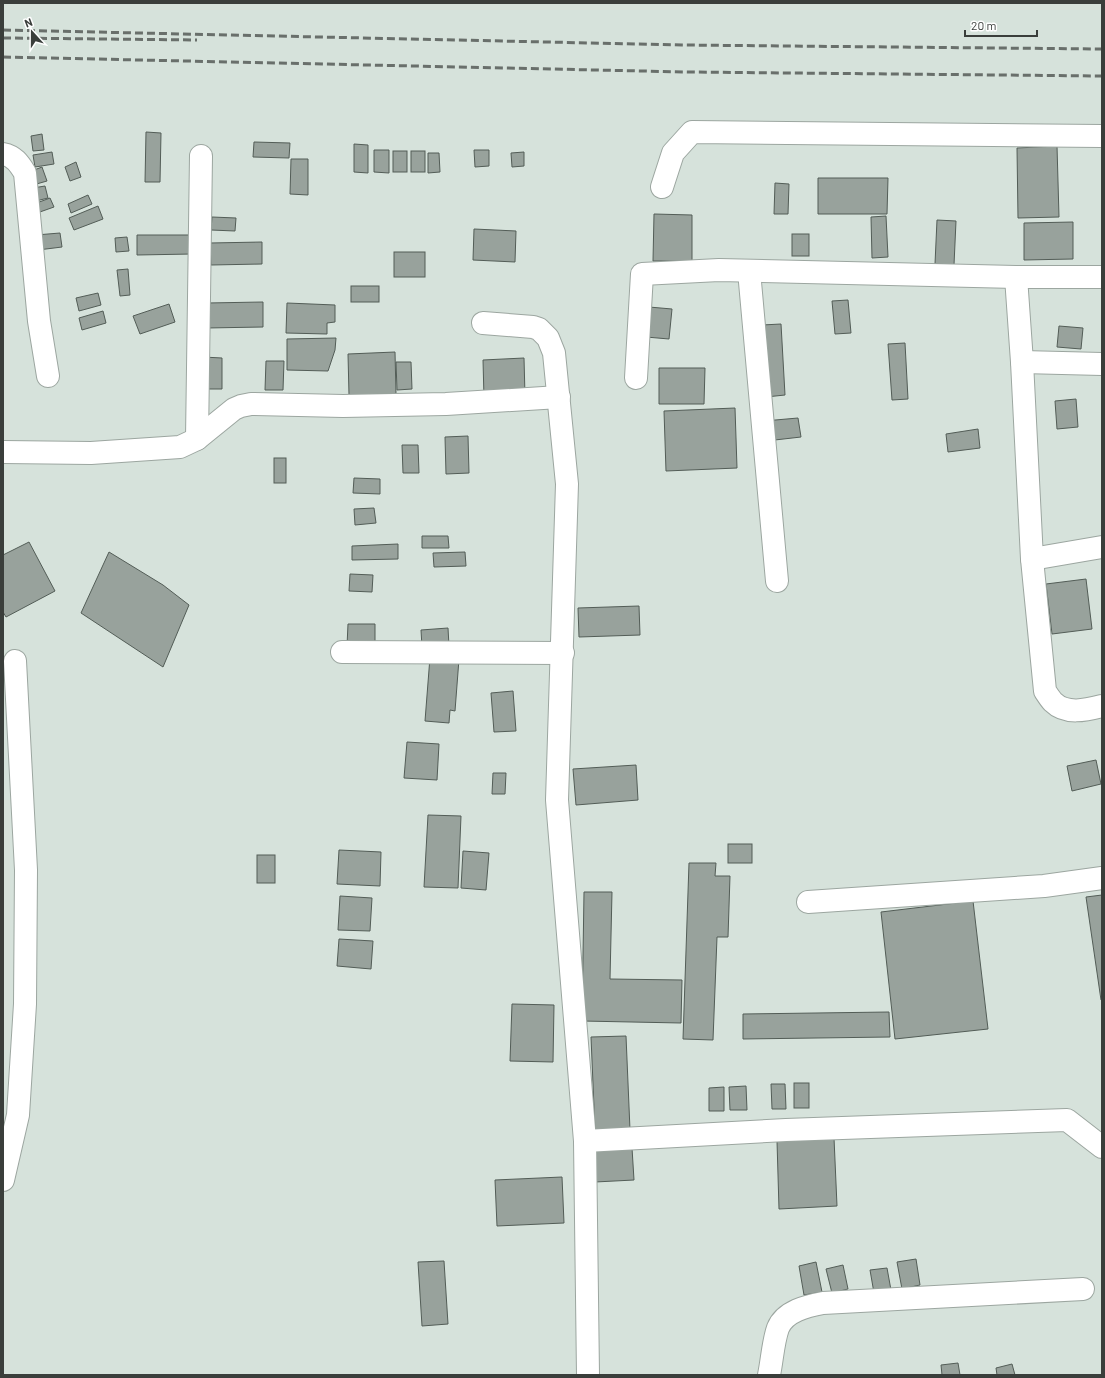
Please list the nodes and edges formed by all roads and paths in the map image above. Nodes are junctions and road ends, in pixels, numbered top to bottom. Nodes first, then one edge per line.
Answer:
1 (1102, 136) edge
2 (3, 154) edge
3 (200, 156) dead end
4 (662, 187) dead end
5 (749, 271) junction
6 (1016, 277) junction
7 (1102, 277) edge
8 (483, 323) dead end
9 (1022, 362) junction
10 (1102, 364) edge
11 (48, 376) dead end
12 (636, 378) dead end
13 (559, 398) junction
14 (197, 439) junction
15 (3, 452) edge
16 (1102, 547) edge
17 (1032, 559) junction
18 (777, 581) dead end
19 (342, 652) dead end
20 (562, 653) junction
21 (14, 661) dead end
22 (1102, 706) edge
23 (1102, 878) edge
24 (808, 902) dead end
25 (585, 1141) junction
26 (1102, 1146) edge
27 (3, 1180) edge
28 (1084, 1289) dead end
29 (588, 1375) edge
30 (769, 1375) edge

1 - 4 street
2 - 11 street
3 - 14 street
5 - 6 street
5 - 12 street
5 - 18 street
6 - 7 street
6 - 9 street
8 - 13 street
9 - 10 street
9 - 17 street
13 - 14 street
13 - 20 street
14 - 15 street
16 - 17 street
17 - 22 street
19 - 20 street
20 - 25 street
21 - 27 street
23 - 24 street
25 - 26 street
25 - 29 street
28 - 30 street

